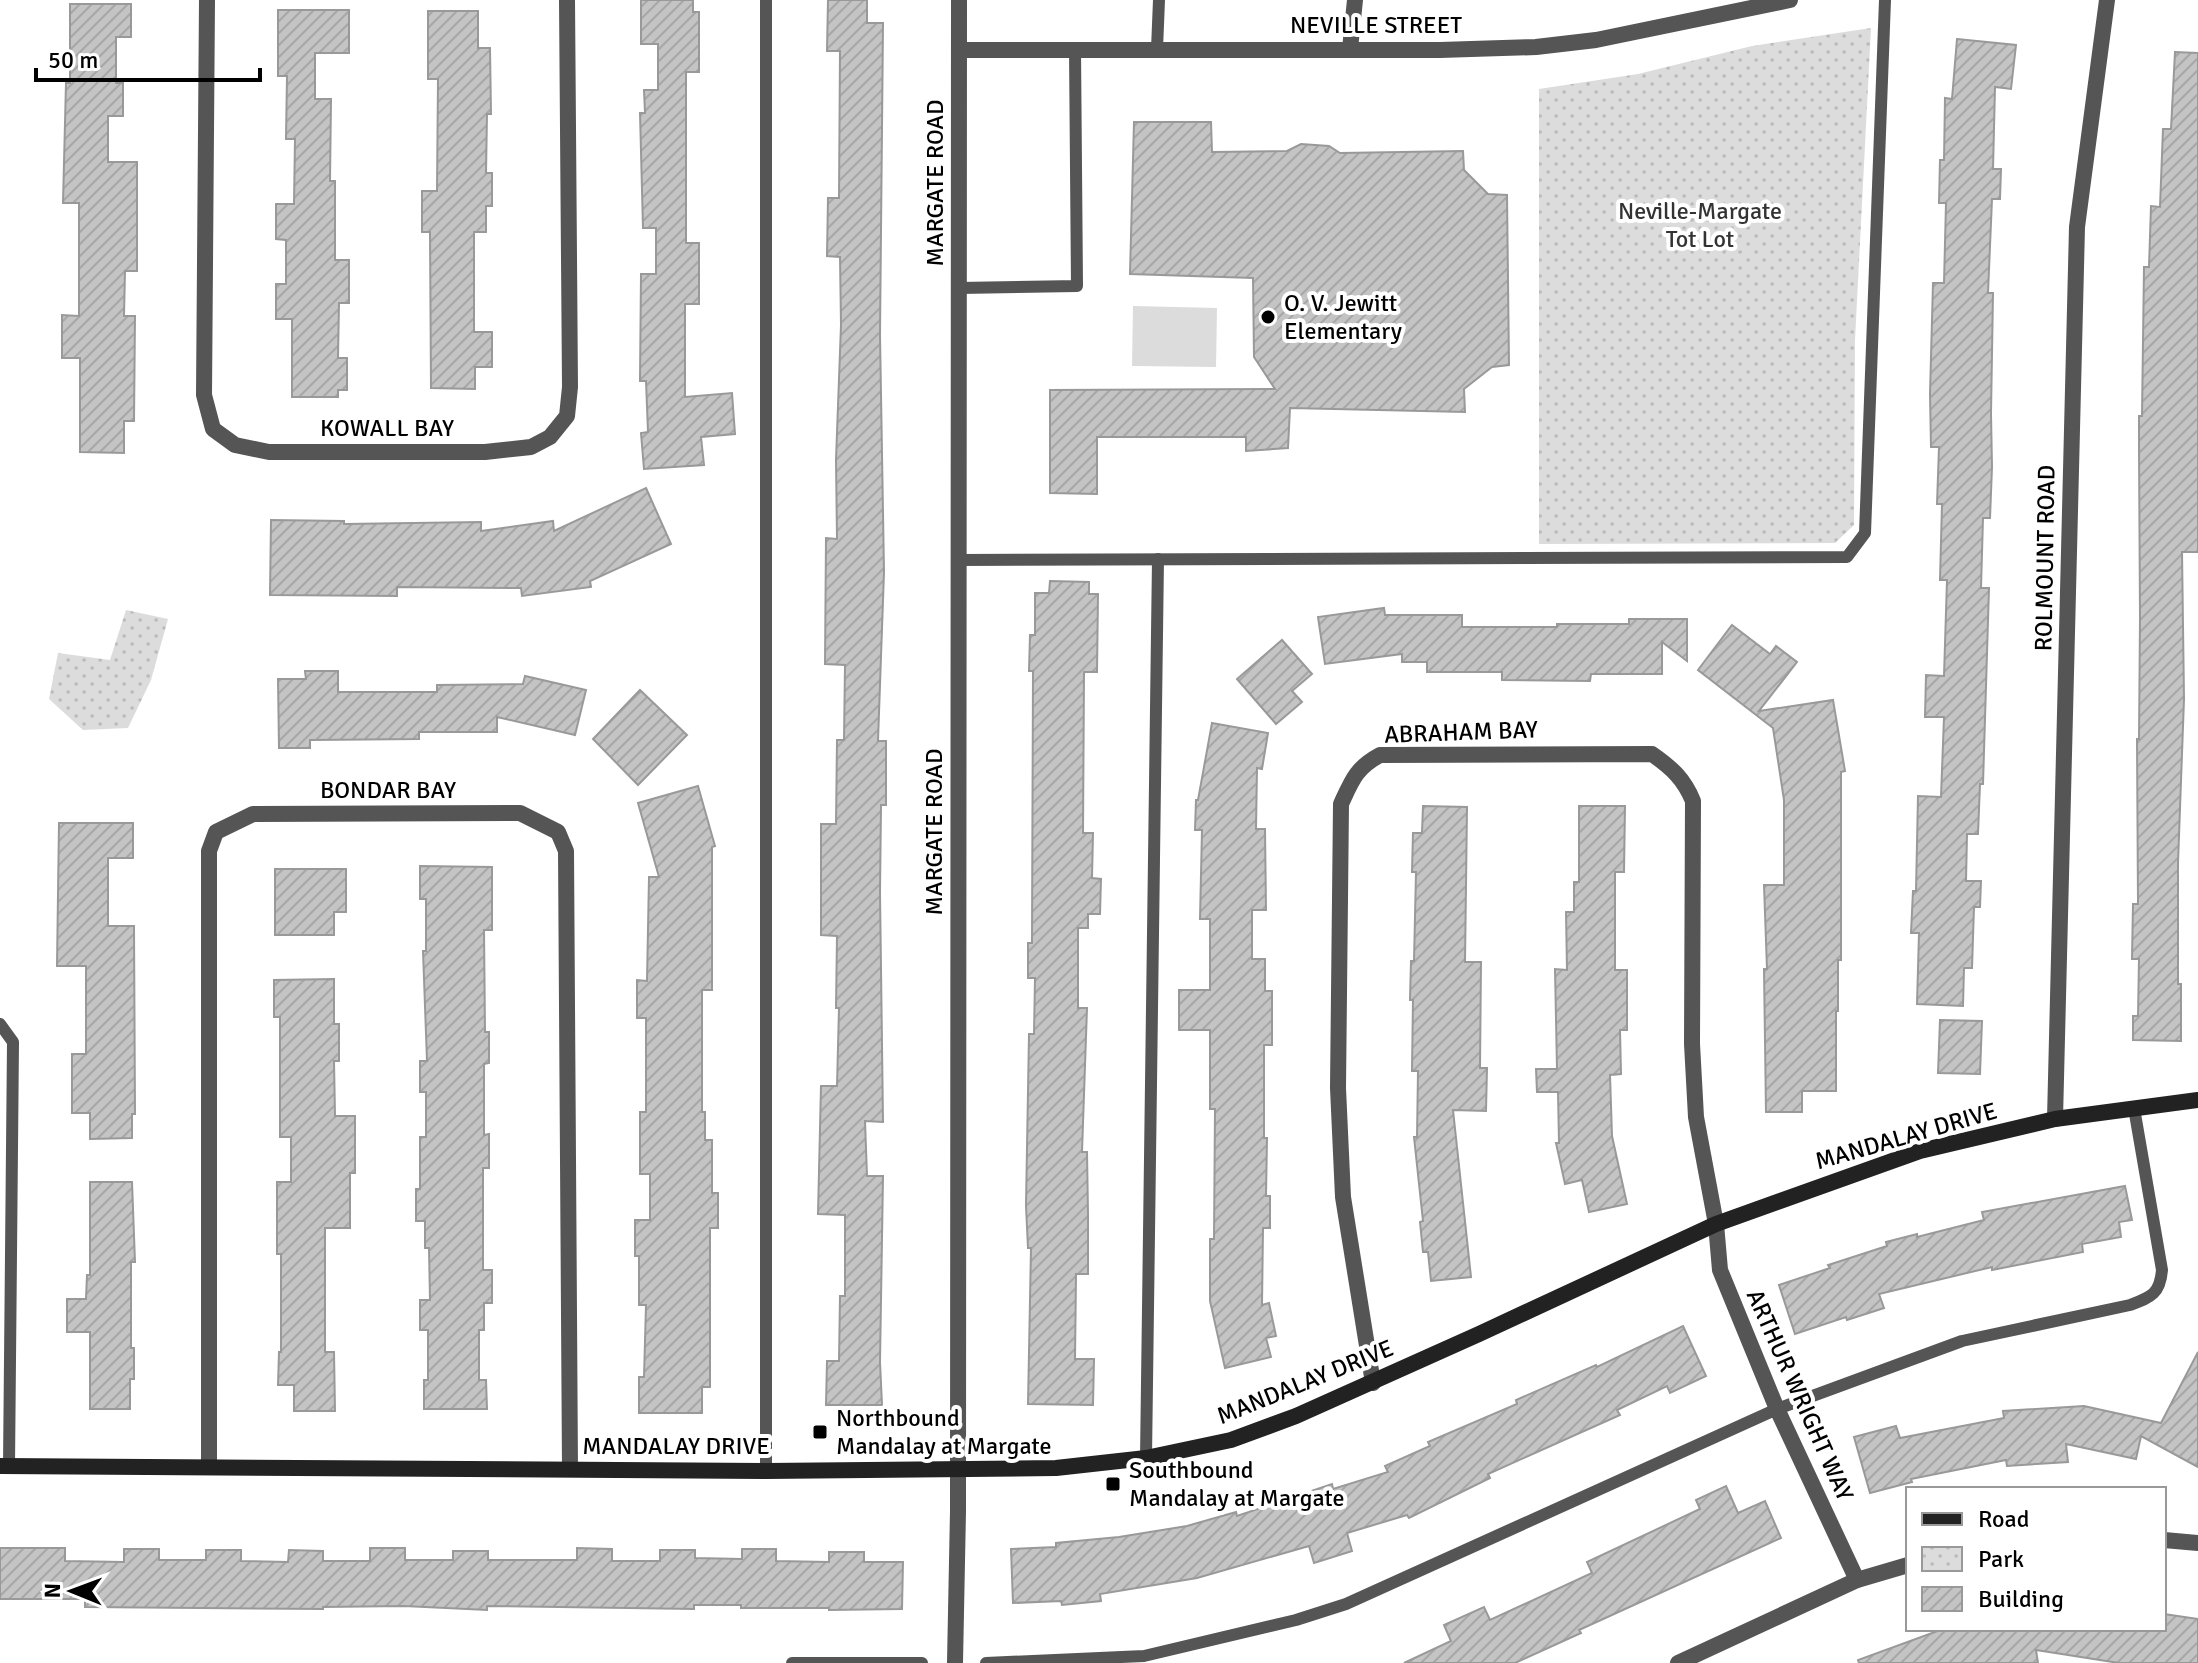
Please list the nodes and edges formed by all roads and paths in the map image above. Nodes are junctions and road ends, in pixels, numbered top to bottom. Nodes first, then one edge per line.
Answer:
1 (207, 0) edge
2 (567, 0) edge
3 (766, 0) edge
4 (959, 0) edge
5 (1159, 0) edge
6 (1355, 0) edge
7 (1790, 0) edge
8 (1885, 0) edge
9 (2107, 0) edge
10 (1741, 6) edge
11 (1075, 49) junction
12 (1157, 49) junction
13 (1350, 49) junction
14 (959, 50) junction
15 (959, 288) junction
16 (1158, 559) junction
17 (958, 560) junction
18 (0, 1024) edge
19 (2198, 1100) edge
20 (2134, 1108) junction
21 (2055, 1119) junction
22 (1716, 1224) junction
23 (1373, 1383) junction
24 (1777, 1409) junction
25 (1146, 1458) junction
26 (5, 1466) edge
27 (209, 1467) junction
28 (958, 1468) junction
29 (570, 1469) junction
30 (766, 1471) junction
31 (2166, 1540) edge
32 (2198, 1543) edge
33 (1906, 1566) edge
34 (1857, 1580) junction
35 (1144, 1660) edge
36 (792, 1663) edge
37 (922, 1663) edge
38 (955, 1663) edge
39 (986, 1663) edge
40 (1678, 1663) edge

1 - 2 street, KOWALL BAY
3 - 30 lane
4 - 14 street, MARGATE ROAD
5 - 12 lane
6 - 13 street
7 - 10 street, NEVILLE STREET
8 - 16 lane
9 - 21 street, ROLMOUNT ROAD
10 - 13 street, NEVILLE STREET
11 - 12 street, NEVILLE STREET
11 - 14 street, NEVILLE STREET
11 - 15 lane
12 - 13 street, NEVILLE STREET
14 - 15 street, MARGATE ROAD
15 - 17 street, MARGATE ROAD
16 - 17 lane
16 - 25 lane
17 - 28 street, MARGATE ROAD
18 - 26 lane
19 - 20 street, MANDALAY DRIVE
20 - 21 street, MANDALAY DRIVE
20 - 24 lane
21 - 22 street, MANDALAY DRIVE
22 - 23 street, MANDALAY DRIVE
22 - 23 street, ABRAHAM BAY
22 - 24 street, ARTHUR WRIGHT WAY
23 - 25 street, MANDALAY DRIVE
24 - 34 street, ARTHUR WRIGHT WAY
24 - 35 lane
25 - 28 street, MANDALAY DRIVE
26 - 27 street, MANDALAY DRIVE
27 - 29 street, MANDALAY DRIVE
27 - 29 street, BONDAR BAY
28 - 30 street, MANDALAY DRIVE
28 - 38 street, MARGATE ROAD
29 - 30 street, MANDALAY DRIVE
31 - 32 street
33 - 34 street
34 - 40 street
35 - 39 lane
36 - 37 lane

